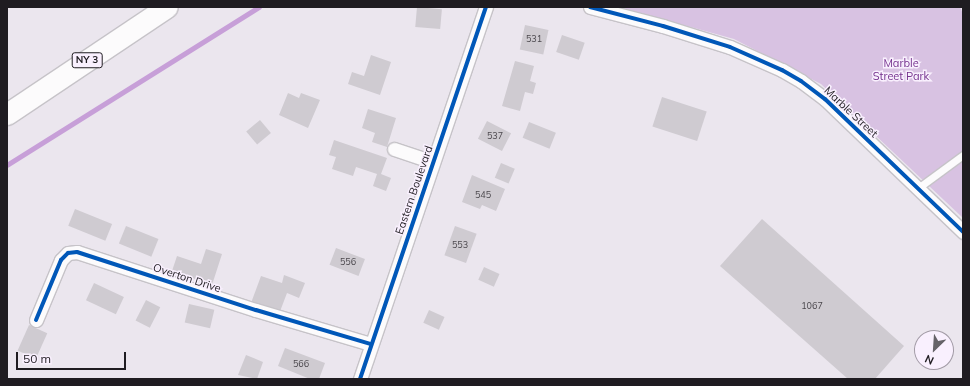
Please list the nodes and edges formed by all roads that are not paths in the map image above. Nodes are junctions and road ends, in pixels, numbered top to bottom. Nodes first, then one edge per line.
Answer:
1 (167, 7) edge
2 (486, 7) edge
3 (590, 7) edge
4 (7, 114) edge
5 (394, 149) dead end
6 (963, 155) edge
7 (433, 162) junction
8 (918, 188) junction
9 (963, 232) edge
10 (36, 320) dead end
11 (372, 344) junction
12 (360, 379) edge

1 - 4 main road, NY 3
2 - 7 street, Eastern Boulevard
3 - 8 street, Marble Street
5 - 7 street
6 - 8 lane
7 - 11 street, Eastern Boulevard
8 - 9 street, Marble Street
10 - 11 street, Overton Drive
11 - 12 street, Eastern Boulevard

